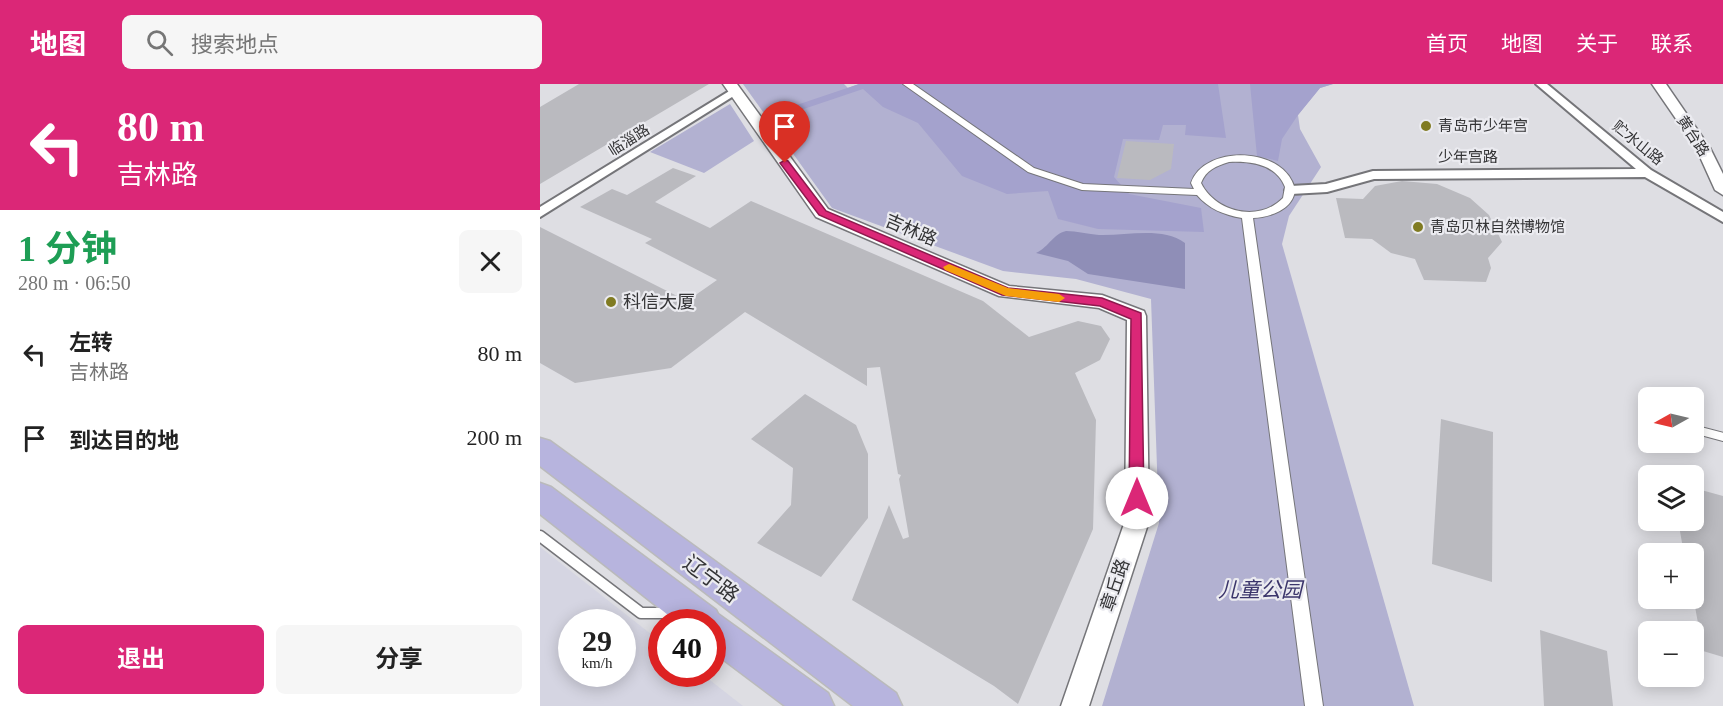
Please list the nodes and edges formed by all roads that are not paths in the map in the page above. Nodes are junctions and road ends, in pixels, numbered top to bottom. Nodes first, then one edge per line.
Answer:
1 (907, 84) edge
2 (1540, 84) edge
3 (1659, 84) edge
4 (732, 88) edge
5 (1647, 172) junction
6 (1723, 189) edge
7 (1291, 190) junction
8 (1198, 192) junction
9 (540, 213) edge
10 (1247, 214) junction
11 (1723, 218) edge
12 (1137, 316) joint
13 (1704, 432) edge
14 (1723, 437) edge
15 (540, 450) edge
16 (540, 496) edge
17 (540, 536) edge
18 (687, 609) edge
19 (648, 614) edge
20 (726, 639) edge
21 (814, 706) edge
22 (884, 706) edge
23 (1075, 706) edge
24 (1314, 706) edge

1 - 8 street
2 - 5 street, 贮水山路
3 - 6 street, 黄台路
4 - 9 street, 临淄路
4 - 12 street, 吉林路
5 - 7 street, 少年宫路
5 - 11 street, 贮水山路
7 - 8 street
7 - 10 street
8 - 10 street
10 - 24 street
12 - 23 street, 章丘路
13 - 14 lane
15 - 22 main road, 辽宁路
16 - 18 main road, 辽宁路
17 - 19 lane
20 - 21 main road, 辽宁路

